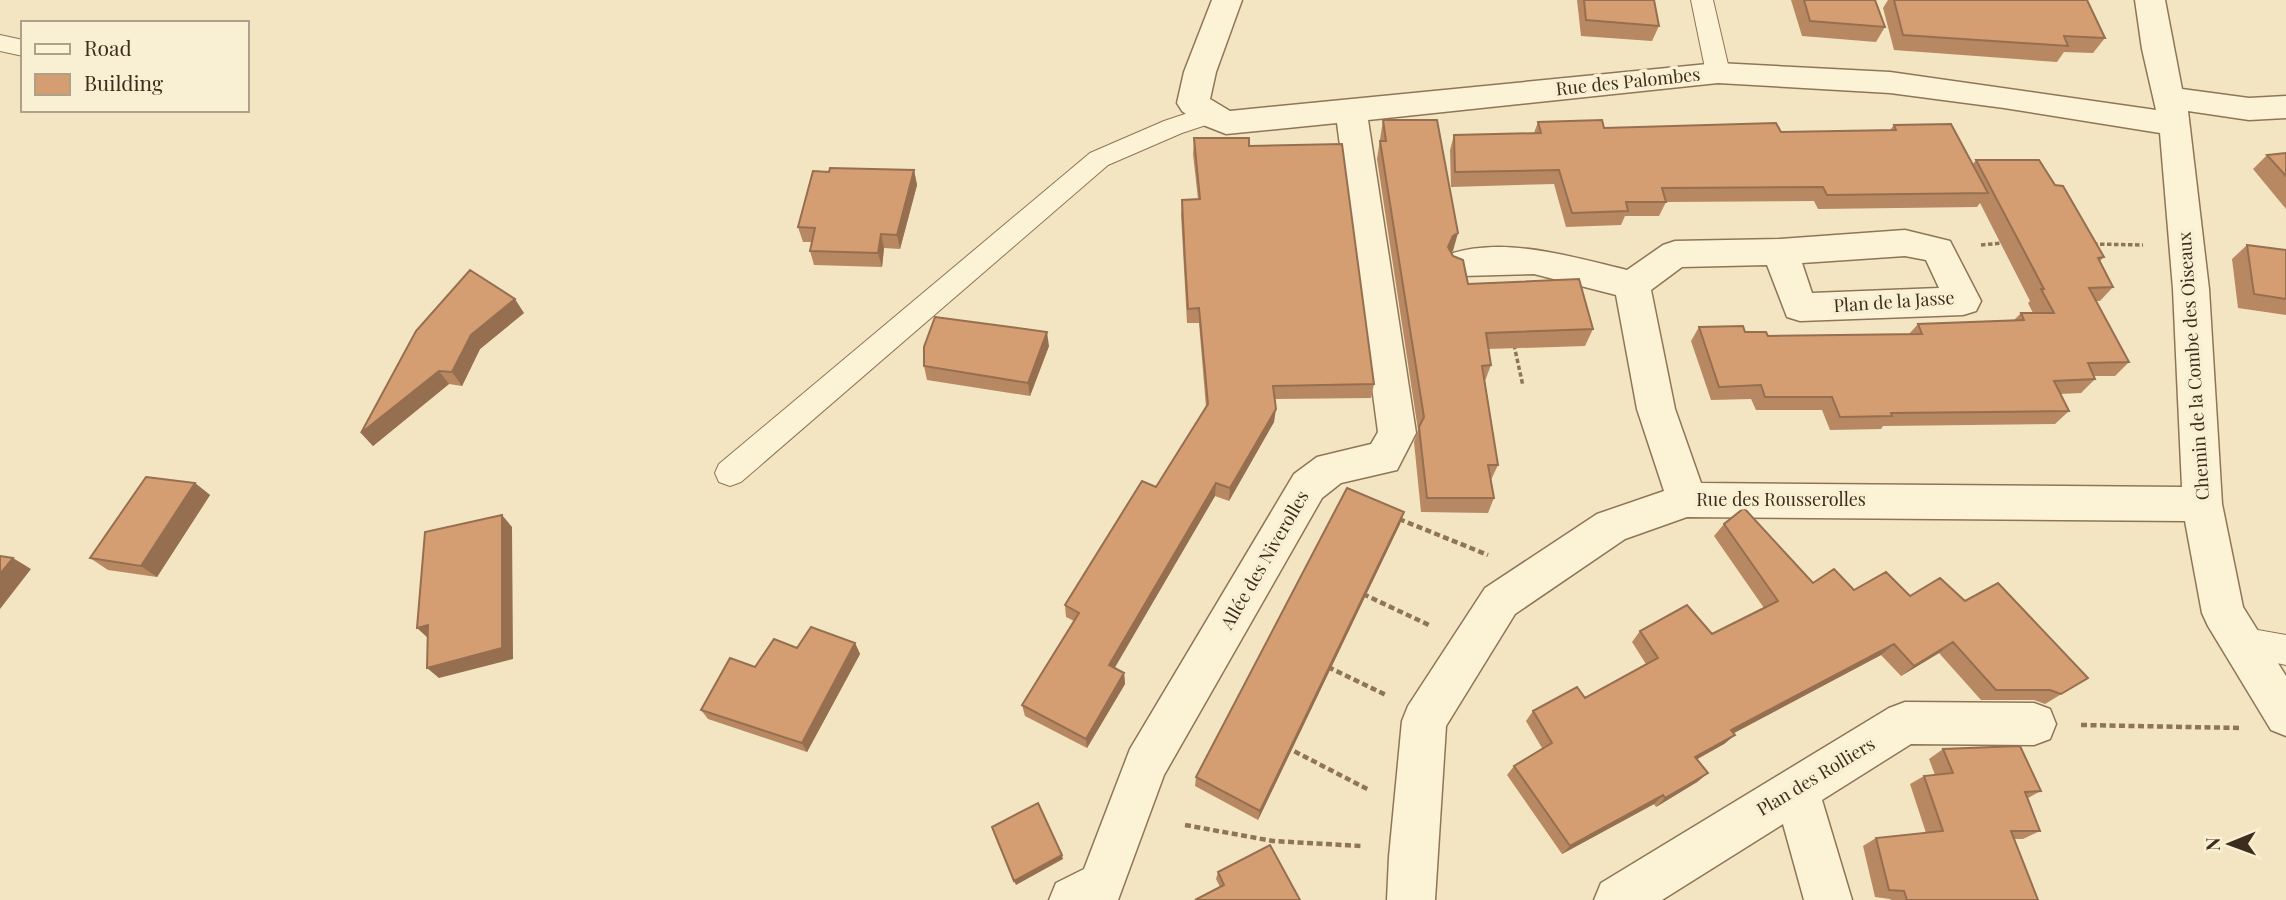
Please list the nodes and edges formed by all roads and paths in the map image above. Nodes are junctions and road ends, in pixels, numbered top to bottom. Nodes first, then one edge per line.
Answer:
1 (1227, 0) edge
2 (1702, 0) edge
3 (2150, 0) edge
4 (0, 43) edge
5 (21, 48) edge
6 (1718, 73) junction
7 (2286, 107) edge
8 (1351, 110) junction
9 (2173, 111) junction
10 (1209, 115) junction
11 (2011, 243) edge
12 (2088, 244) edge
13 (2153, 245) dead end
14 (1938, 250) junction
15 (1780, 252) junction
16 (1462, 263) edge
17 (1633, 285) junction
18 (1513, 336) edge
19 (1523, 386) dead end
20 (730, 473) dead end
21 (1687, 500) junction
22 (2202, 504) junction
23 (1407, 523) edge
24 (1492, 557) dead end
25 (1358, 592) edge
26 (1434, 627) dead end
27 (2241, 642) junction
28 (2286, 650) edge
29 (1323, 665) edge
30 (1394, 699) dead end
31 (2286, 715) edge
32 (2034, 724) joint
33 (2241, 728) dead end
34 (1284, 746) edge
35 (1796, 788) junction
36 (1370, 790) dead end
37 (1185, 825) dead end
38 (1361, 846) dead end
39 (1073, 900) edge
40 (1411, 900) edge
41 (1618, 900) edge
42 (1828, 900) edge

1 - 10 street
2 - 6 lane
3 - 9 street, Chemin de la Combe des Oiseaux
4 - 5 lane
6 - 8 street, Rue des Palombes
6 - 9 street, Rue des Palombes
7 - 9 street, Rue des Palombes
8 - 10 street, Rue des Palombes
8 - 39 street, Allée des Niverolles
9 - 22 street, Chemin de la Combe des Oiseaux
10 - 20 lane
11 - 14 path
12 - 13 path
14 - 15 street
14 - 15 street, Plan de la Jasse
15 - 17 street
16 - 17 street
17 - 21 street
18 - 19 path
21 - 22 street, Rue des Rousserolles
21 - 40 street, Rue des Rousserolles
22 - 27 street, Chemin de la Combe des Oiseaux
23 - 24 path
25 - 26 path
27 - 28 lane
27 - 31 street, Chemin de la Combe des Oiseaux
29 - 30 path
32 - 33 path
32 - 35 street, Plan des Rolliers
34 - 36 path
35 - 41 street, Plan des Rolliers
35 - 42 street
37 - 38 path

